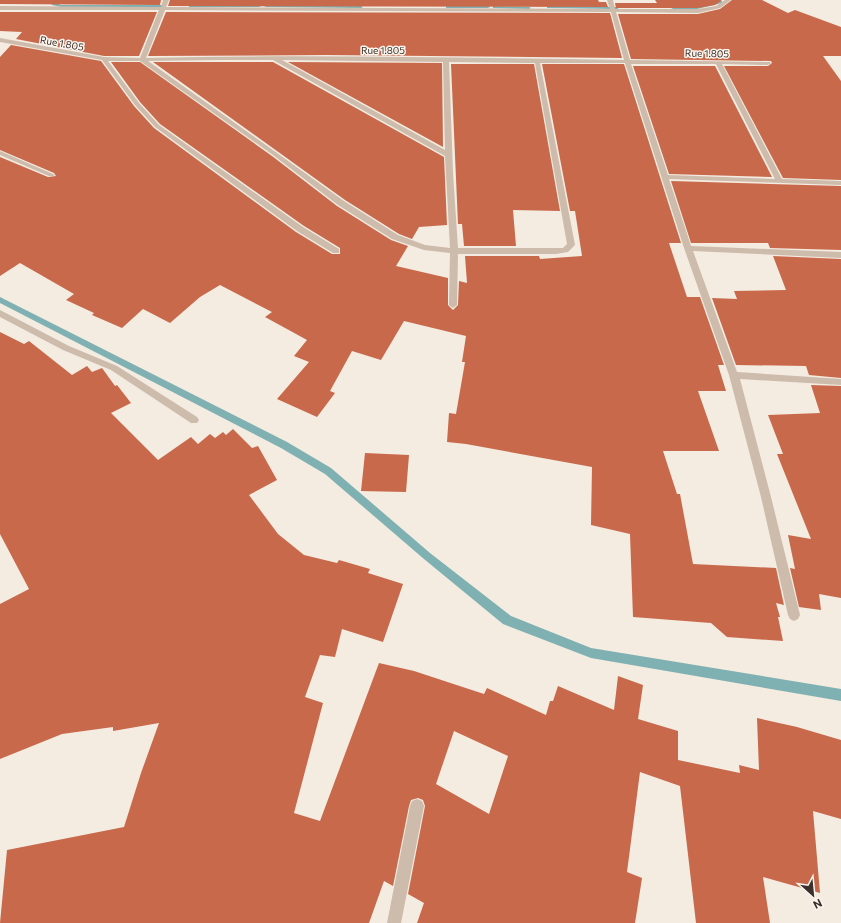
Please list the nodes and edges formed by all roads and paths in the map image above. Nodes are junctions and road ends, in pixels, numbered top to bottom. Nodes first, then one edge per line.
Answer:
1 (43, 0) edge
2 (166, 0) edge
3 (610, 0) edge
4 (728, 0) edge
5 (38, 7) junction
6 (0, 8) edge
7 (161, 9) junction
8 (614, 10) junction
9 (0, 40) edge
10 (104, 59) junction
11 (275, 59) junction
12 (446, 59) junction
13 (142, 60) junction
14 (537, 60) junction
15 (627, 60) junction
16 (718, 62) junction
17 (768, 63) dead end
18 (0, 153) edge
19 (449, 155) junction
20 (51, 175) dead end
21 (666, 177) junction
22 (780, 181) junction
23 (841, 183) edge
24 (688, 248) junction
25 (336, 251) dead end
26 (454, 251) junction
27 (841, 255) edge
28 (453, 305) dead end
29 (0, 313) edge
30 (734, 375) junction
31 (841, 382) edge
32 (194, 420) dead end
33 (794, 615) dead end
34 (417, 806) dead end
35 (394, 923) edge

1 - 5 street
2 - 7 street
3 - 8 street
4 - 8 street
5 - 6 street
5 - 7 street
7 - 8 street
7 - 13 street
8 - 15 street
9 - 10 street, Rue 1.805
10 - 13 street, Rue 1.805
10 - 25 street
11 - 12 street, Rue 1.805
11 - 13 street, Rue 1.805
11 - 19 street
12 - 14 street, Rue 1.805
12 - 19 street
13 - 26 street
14 - 15 street, Rue 1.805
14 - 26 street
15 - 16 street, Rue 1.805
15 - 21 street
16 - 17 street, Rue 1.805
16 - 22 street
18 - 20 street
19 - 26 street
21 - 22 street
21 - 24 street
22 - 23 street
24 - 27 street
24 - 30 street
26 - 28 street
29 - 32 street
30 - 31 street
30 - 33 street
34 - 35 street

